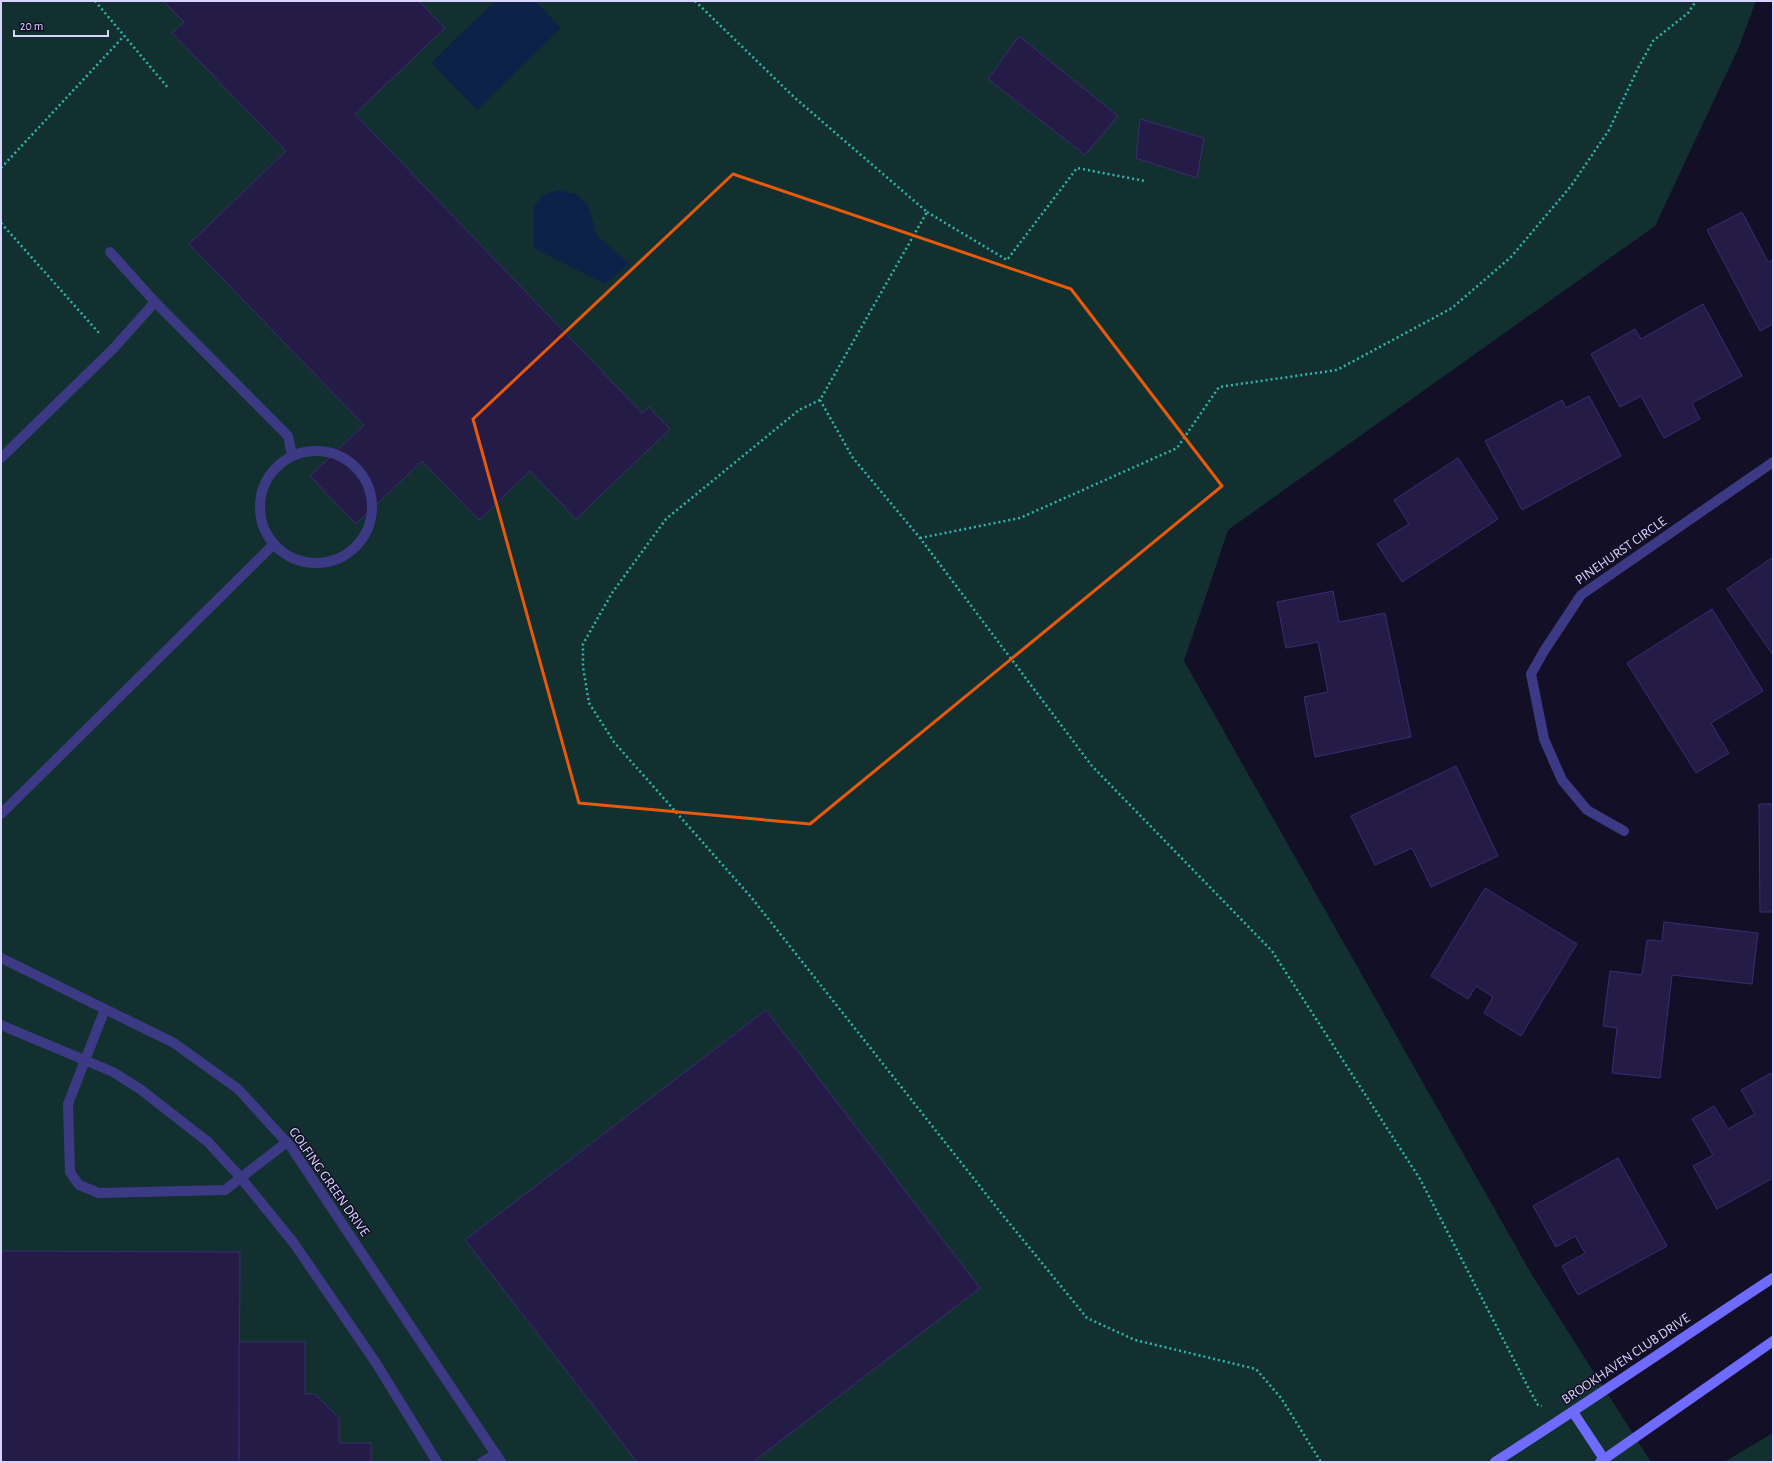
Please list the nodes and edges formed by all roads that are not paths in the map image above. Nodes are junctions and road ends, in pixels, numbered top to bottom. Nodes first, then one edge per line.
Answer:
1 (110, 252) dead end
2 (155, 302) junction
3 (292, 455) junction
4 (1, 458) edge
5 (1773, 462) edge
6 (274, 544) junction
7 (1, 814) edge
8 (1624, 831) dead end
9 (1, 958) edge
10 (105, 1009) junction
11 (1, 1025) edge
12 (85, 1060) junction
13 (287, 1142) junction
14 (241, 1178) junction
15 (1773, 1278) edge
16 (1773, 1341) edge
17 (1573, 1412) junction
18 (498, 1458) edge
19 (1602, 1460) edge
20 (437, 1462) edge
21 (482, 1462) edge
22 (1495, 1462) edge

1 - 2 street
2 - 3 street
2 - 4 street
3 - 6 street
3 - 6 street
5 - 8 street, PINEHURST CIRCLE
6 - 7 street
9 - 10 street, GOLFING GREEN DRIVE
10 - 12 street
10 - 13 street, GOLFING GREEN DRIVE
11 - 12 street
12 - 14 street
12 - 14 street
13 - 14 street
13 - 18 street, GOLFING GREEN DRIVE
14 - 20 street
15 - 17 main road, BROOKHAVEN CLUB DRIVE
16 - 19 main road
17 - 19 main road
17 - 22 main road, BROOKHAVEN CLUB DRIVE
18 - 21 street

